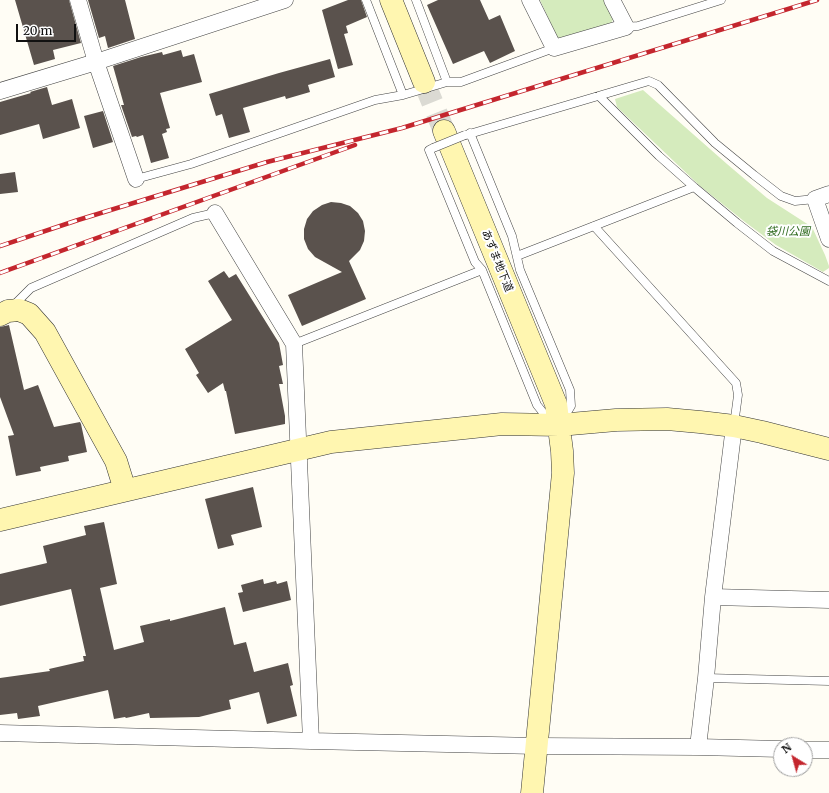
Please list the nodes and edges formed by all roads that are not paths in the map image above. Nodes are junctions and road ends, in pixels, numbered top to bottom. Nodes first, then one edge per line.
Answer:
1 (78, 0) edge
2 (286, 0) edge
3 (366, 0) edge
4 (391, 0) edge
5 (416, 0) edge
6 (530, 0) edge
7 (612, 0) edge
8 (721, 0) edge
9 (626, 27) junction
10 (554, 48) junction
11 (96, 62) junction
12 (424, 82) tunnel mouth
13 (447, 82) junction
14 (0, 91) edge
15 (403, 95) junction
16 (599, 96) junction
17 (468, 134) junction
18 (438, 140) junction
19 (136, 179) joint
20 (694, 187) junction
21 (822, 197) edge
22 (215, 213) joint
23 (594, 226) junction
24 (829, 239) edge
25 (517, 256) junction
26 (482, 270) junction
27 (829, 281) edge
28 (4, 313) edge
29 (294, 344) junction
30 (559, 425) junction
31 (734, 426) junction
32 (829, 449) edge
33 (298, 450) junction
34 (125, 490) junction
35 (0, 520) edge
36 (713, 597) junction
37 (829, 600) edge
38 (706, 678) junction
39 (829, 681) edge
40 (0, 733) edge
41 (311, 742) junction
42 (537, 746) junction
43 (698, 747) junction
44 (773, 749) edge
45 (813, 750) edge
46 (829, 750) edge
47 (532, 793) edge

1 - 11 street
2 - 11 street
3 - 15 lane
4 - 12 street
5 - 13 lane
6 - 10 street
7 - 9 street
8 - 9 lane
9 - 10 street
10 - 13 lane
11 - 14 street
11 - 19 street
13 - 15 lane
15 - 19 lane
16 - 17 lane
16 - 20 lane
16 - 21 lane
17 - 18 lane, bridge
17 - 25 lane
18 - 26 lane
18 - 30 street, あずま地下道
20 - 23 lane
20 - 27 lane
21 - 24 street
22 - 28 lane
22 - 29 street
23 - 25 lane
23 - 31 lane
25 - 30 lane
26 - 29 lane
26 - 30 lane
28 - 34 street
29 - 33 street
30 - 31 street
30 - 33 street
30 - 42 street, あずま地下道
31 - 32 street
31 - 36 street
33 - 34 street
33 - 41 street
34 - 35 street
36 - 37 street
36 - 38 street
38 - 39 lane
38 - 43 street
40 - 41 street
41 - 42 street
42 - 43 street
42 - 47 street, あずま地下道
43 - 44 street
45 - 46 street

